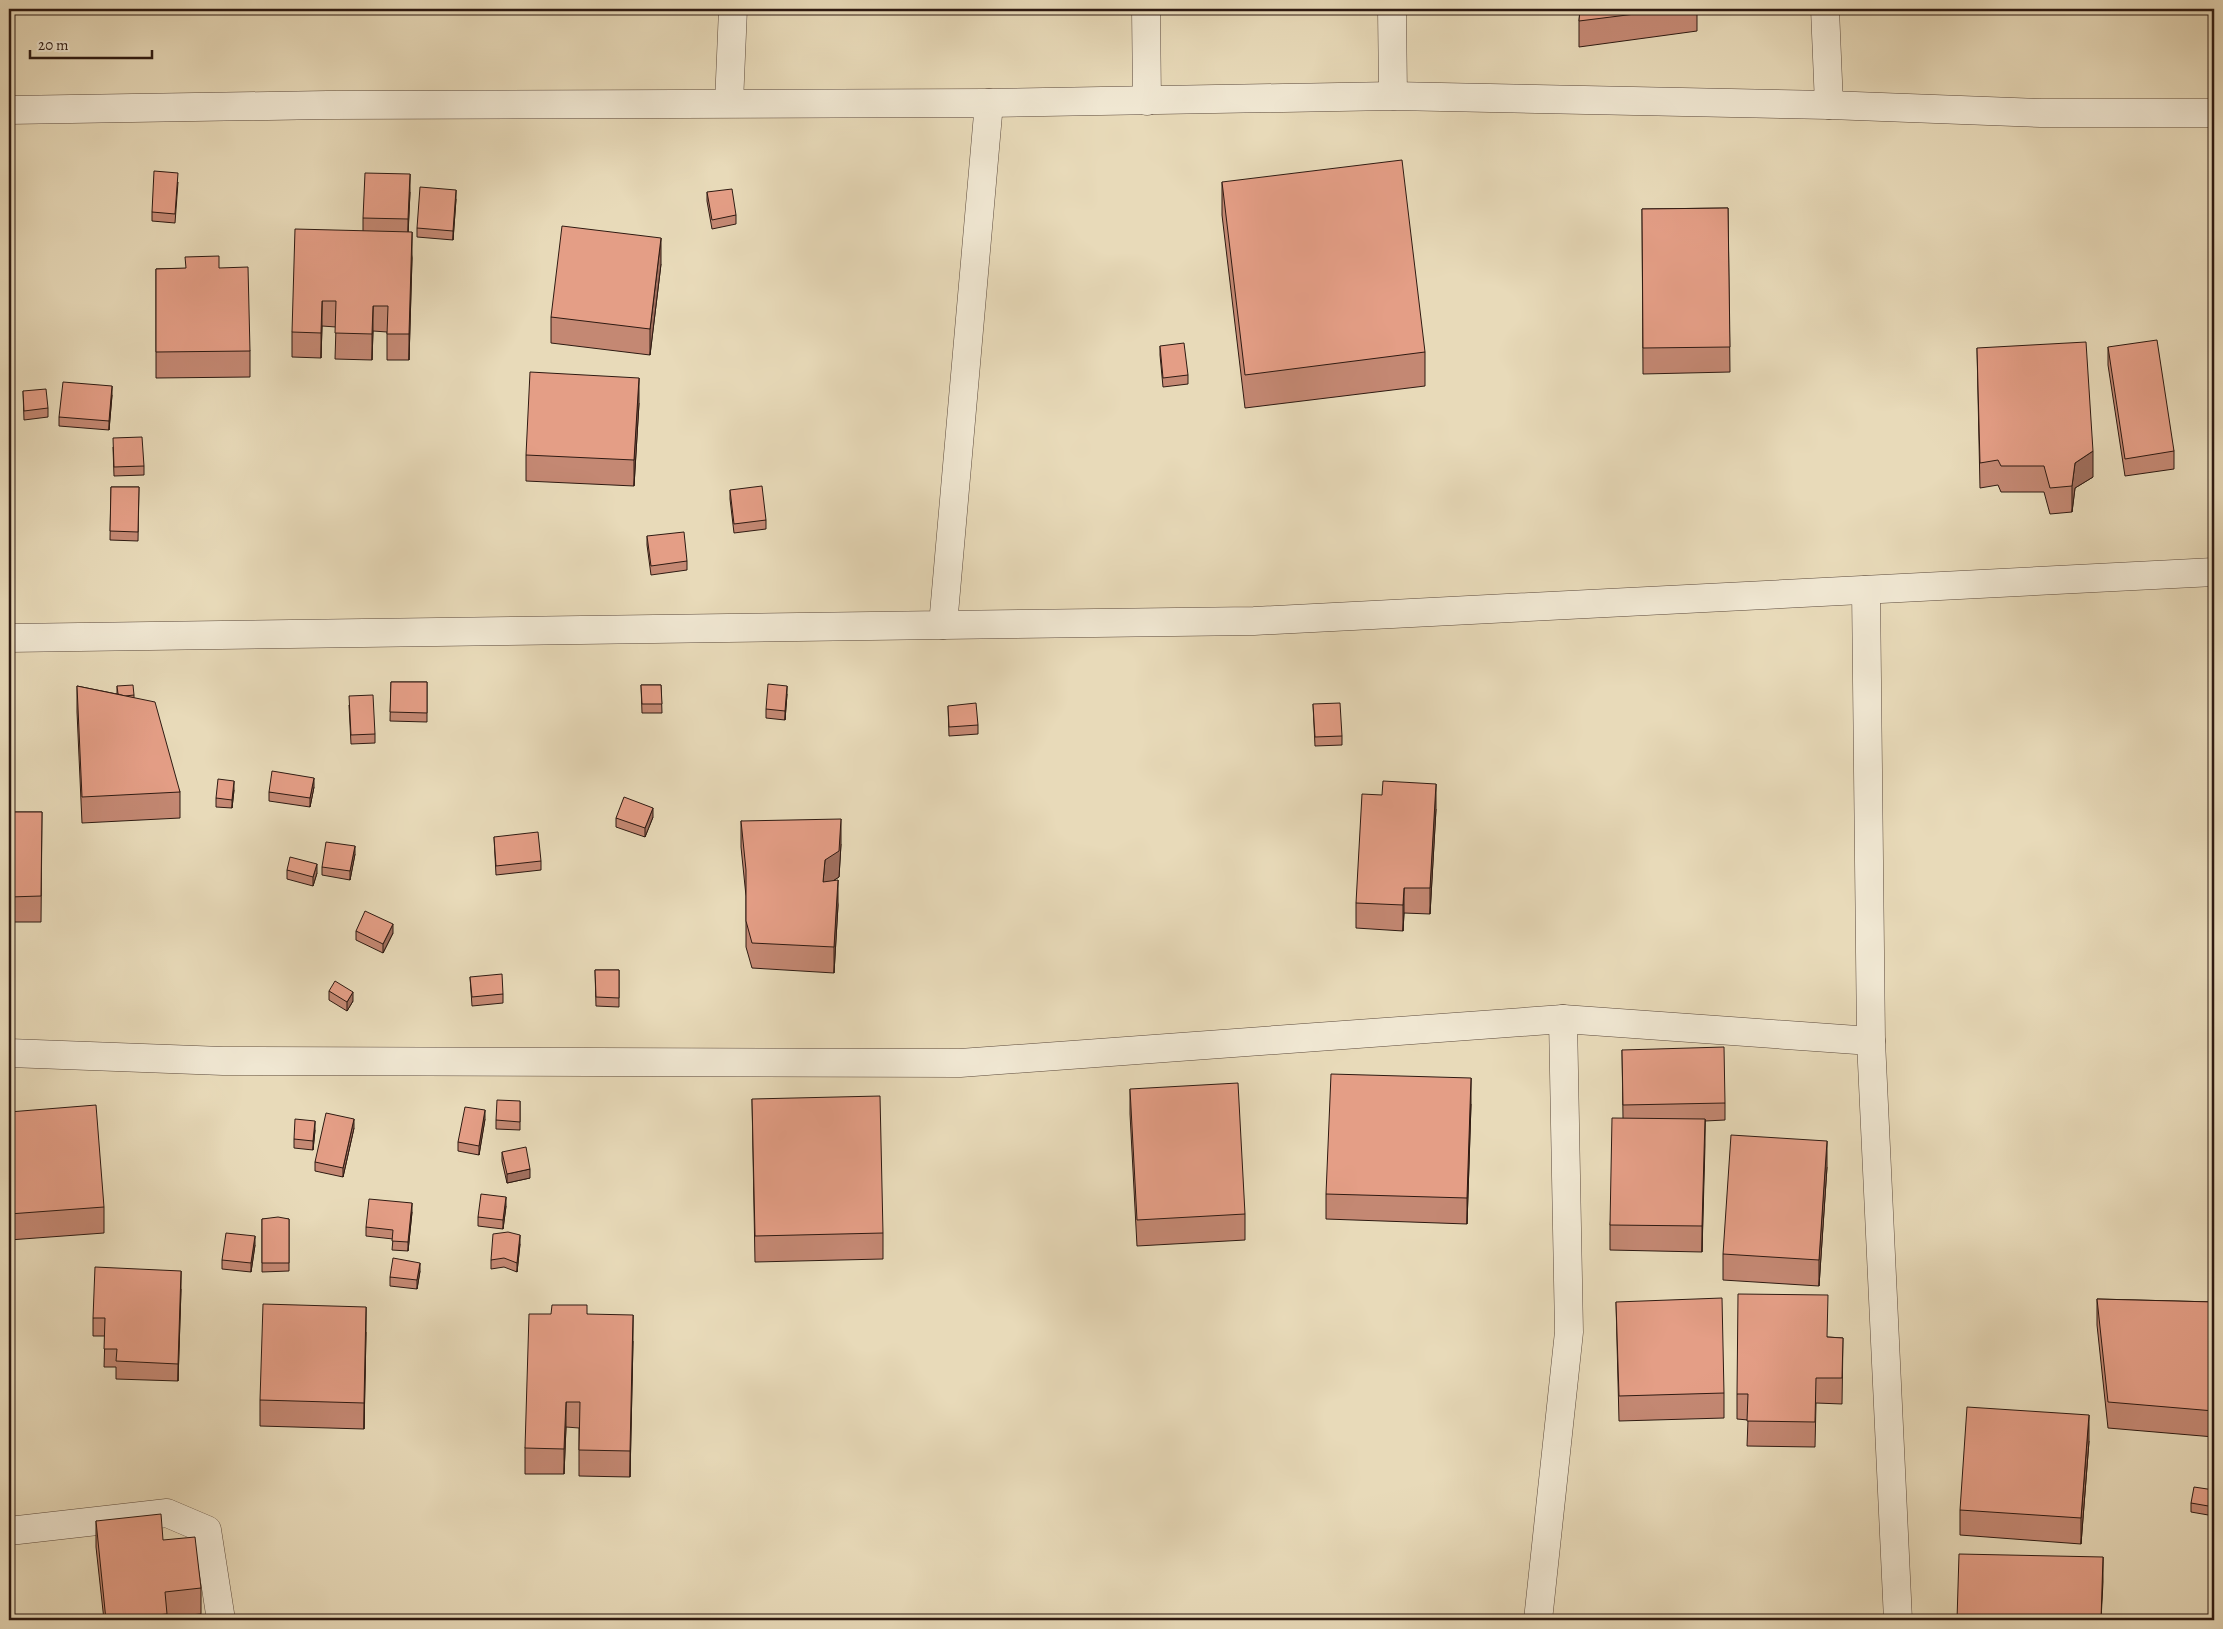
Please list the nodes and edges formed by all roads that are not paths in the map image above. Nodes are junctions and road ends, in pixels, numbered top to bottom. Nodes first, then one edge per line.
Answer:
1 (733, 9) edge
2 (1146, 9) edge
3 (1392, 9) edge
4 (1825, 9) edge
5 (1393, 96) junction
6 (1147, 101) junction
7 (729, 103) junction
8 (989, 103) junction
9 (1829, 106) junction
10 (9, 110) edge
11 (2214, 113) edge
12 (2214, 572) edge
13 (1866, 590) junction
14 (943, 625) junction
15 (9, 638) edge
16 (1563, 1019) junction
17 (1872, 1042) junction
18 (9, 1053) edge
19 (9, 1531) edge
20 (222, 1620) edge
21 (1538, 1620) edge
22 (1898, 1620) edge

1 - 7 street
2 - 6 street
3 - 5 street
4 - 9 street
5 - 6 street
5 - 9 street
6 - 8 street
7 - 8 street
7 - 10 street
8 - 14 street
9 - 11 street
12 - 13 street
13 - 14 street
13 - 17 street
14 - 15 street
16 - 17 street
16 - 18 street
16 - 21 street
17 - 22 street
19 - 20 street

